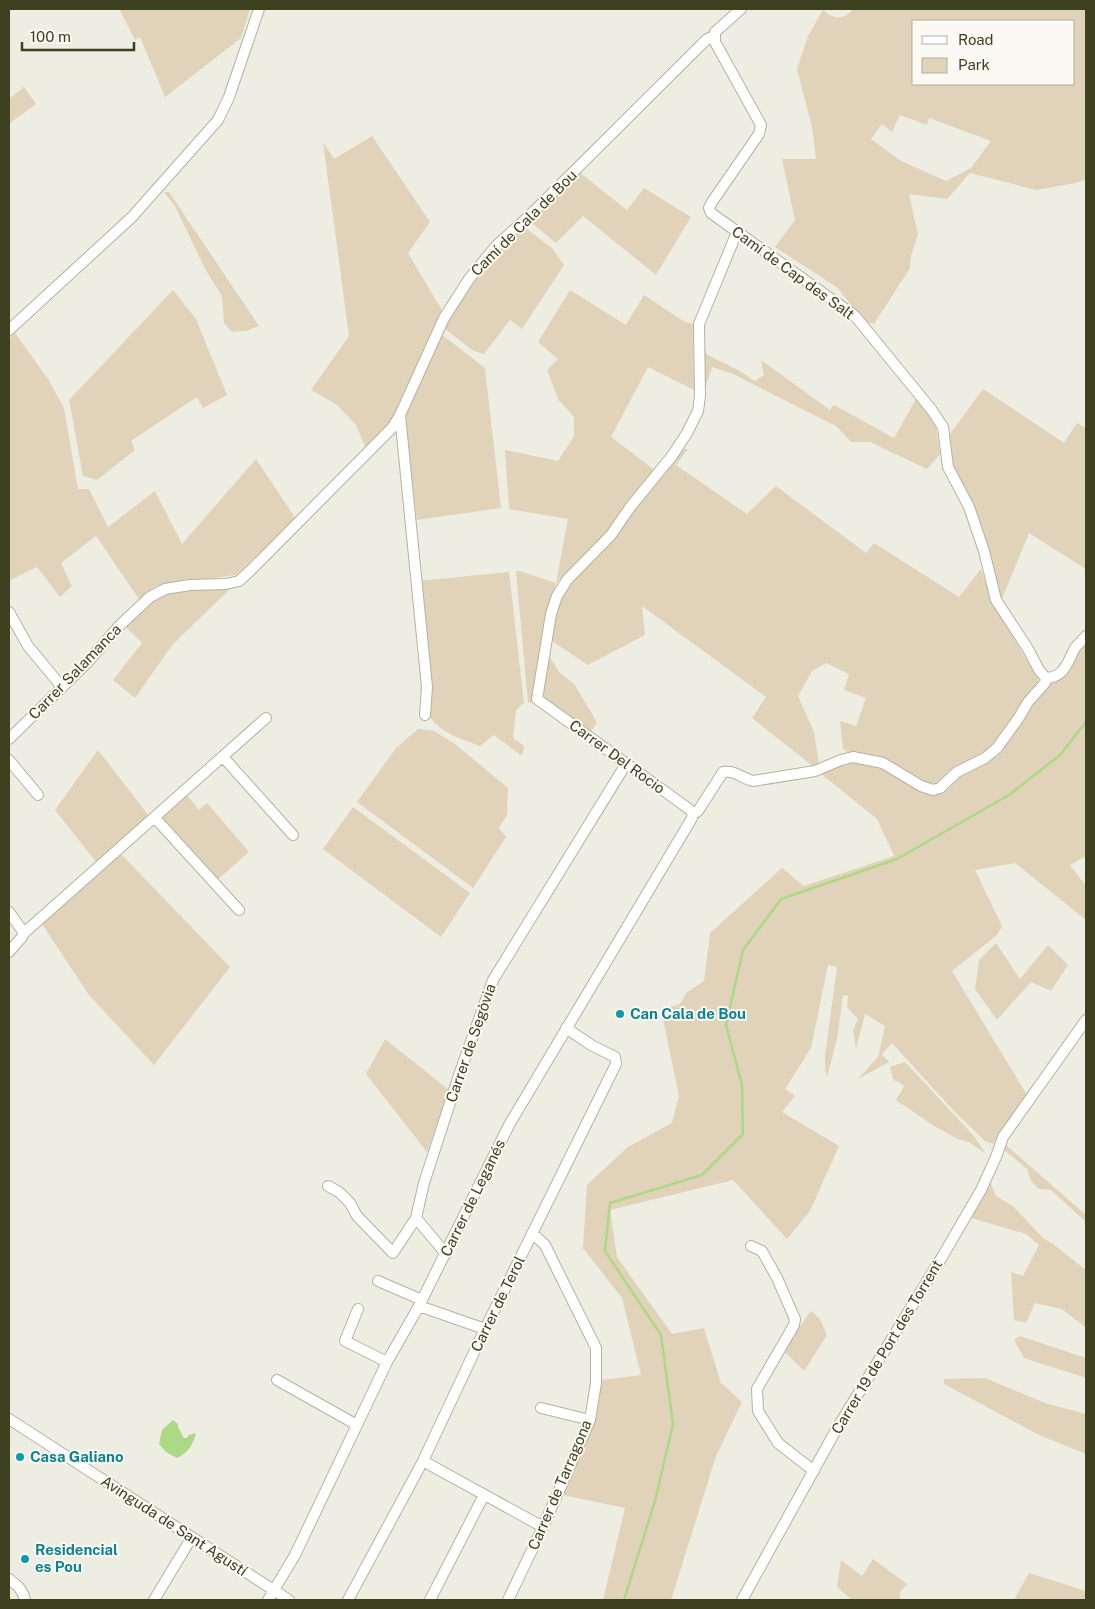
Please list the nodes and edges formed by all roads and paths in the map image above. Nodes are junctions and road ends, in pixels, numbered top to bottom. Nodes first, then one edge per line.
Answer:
1 (259, 9) edge
2 (741, 9) edge
3 (714, 36) junction
4 (737, 232) junction
5 (9, 330) edge
6 (400, 415) junction
7 (140, 605) joint
8 (9, 612) edge
9 (1086, 636) edge
10 (1046, 678) junction
11 (62, 687) junction
12 (425, 715) dead end
13 (266, 718) dead end
14 (9, 739) edge
15 (223, 757) junction
16 (9, 760) edge
17 (626, 764) junction
18 (38, 795) dead end
19 (692, 816) junction
20 (156, 818) junction
21 (293, 835) dead end
22 (239, 910) dead end
23 (9, 912) edge
24 (24, 933) junction
25 (9, 952) edge
26 (1086, 1020) edge
27 (566, 1028) junction
28 (328, 1186) dead end
29 (416, 1218) junction
30 (532, 1233) junction
31 (751, 1246) dead end
32 (446, 1254) junction
33 (378, 1280) dead end
34 (421, 1303) junction
35 (358, 1308) dead end
36 (485, 1329) junction
37 (387, 1362) junction
38 (278, 1380) dead end
39 (541, 1408) dead end
40 (9, 1419) edge
41 (590, 1420) junction
42 (357, 1425) junction
43 (423, 1461) junction
44 (814, 1471) junction
45 (484, 1495) junction
46 (543, 1528) junction
47 (192, 1537) junction
48 (9, 1579) edge
49 (274, 1590) junction
50 (25, 1600) edge
51 (154, 1600) edge
52 (268, 1600) edge
53 (289, 1600) edge
54 (348, 1600) edge
55 (430, 1600) edge
56 (508, 1600) edge
57 (742, 1600) edge

1 - 5 street
2 - 3 street
3 - 4 street, Camí de Cap des Salt
3 - 6 street, Camí de Cala de Bou
4 - 10 street, Camí de Cap des Salt
4 - 17 street, Carrer Del Rocio
6 - 7 street, Camí de Cala de Bou
6 - 12 street
7 - 11 street, Carrer Salamanca
8 - 11 street
9 - 10 street
10 - 19 street, Carrer de Leganés
11 - 14 street, Carrer Salamanca
13 - 15 street
15 - 20 street
15 - 21 street
16 - 18 street
17 - 19 street, Carrer Del Rocio
17 - 29 street, Carrer de Segòvia
19 - 27 street, Carrer de Leganés
20 - 22 street
20 - 24 street
23 - 24 street
24 - 25 street
26 - 44 street, Carrer 19 de Port des Torrent
27 - 30 street, Carrer de Terol
27 - 32 street, Carrer de Leganés
28 - 29 street, Carrer de Segòvia
29 - 32 street
30 - 36 street, Carrer de Terol
30 - 41 street, Carrer de Tarragona
31 - 44 street
32 - 34 street, Carrer de Leganés
33 - 34 street
34 - 36 street
34 - 37 street, Carrer de Leganés
35 - 37 street
36 - 43 street, Carrer de Terol
37 - 42 street, Carrer de Leganés
38 - 42 street
39 - 41 street
40 - 47 street, Avinguda de Sant Agustí
41 - 46 street, Carrer de Tarragona
42 - 49 street, Carrer de Leganés
43 - 45 street
43 - 54 street, Carrer de Terol
44 - 57 street, Carrer 19 de Port des Torrent
45 - 46 street
45 - 55 street
46 - 56 street, Carrer de Tarragona
47 - 49 street, Avinguda de Sant Agustí
47 - 51 street
48 - 50 street
49 - 52 street, Carrer de Leganés
49 - 53 street, Avinguda de Sant Agustí

